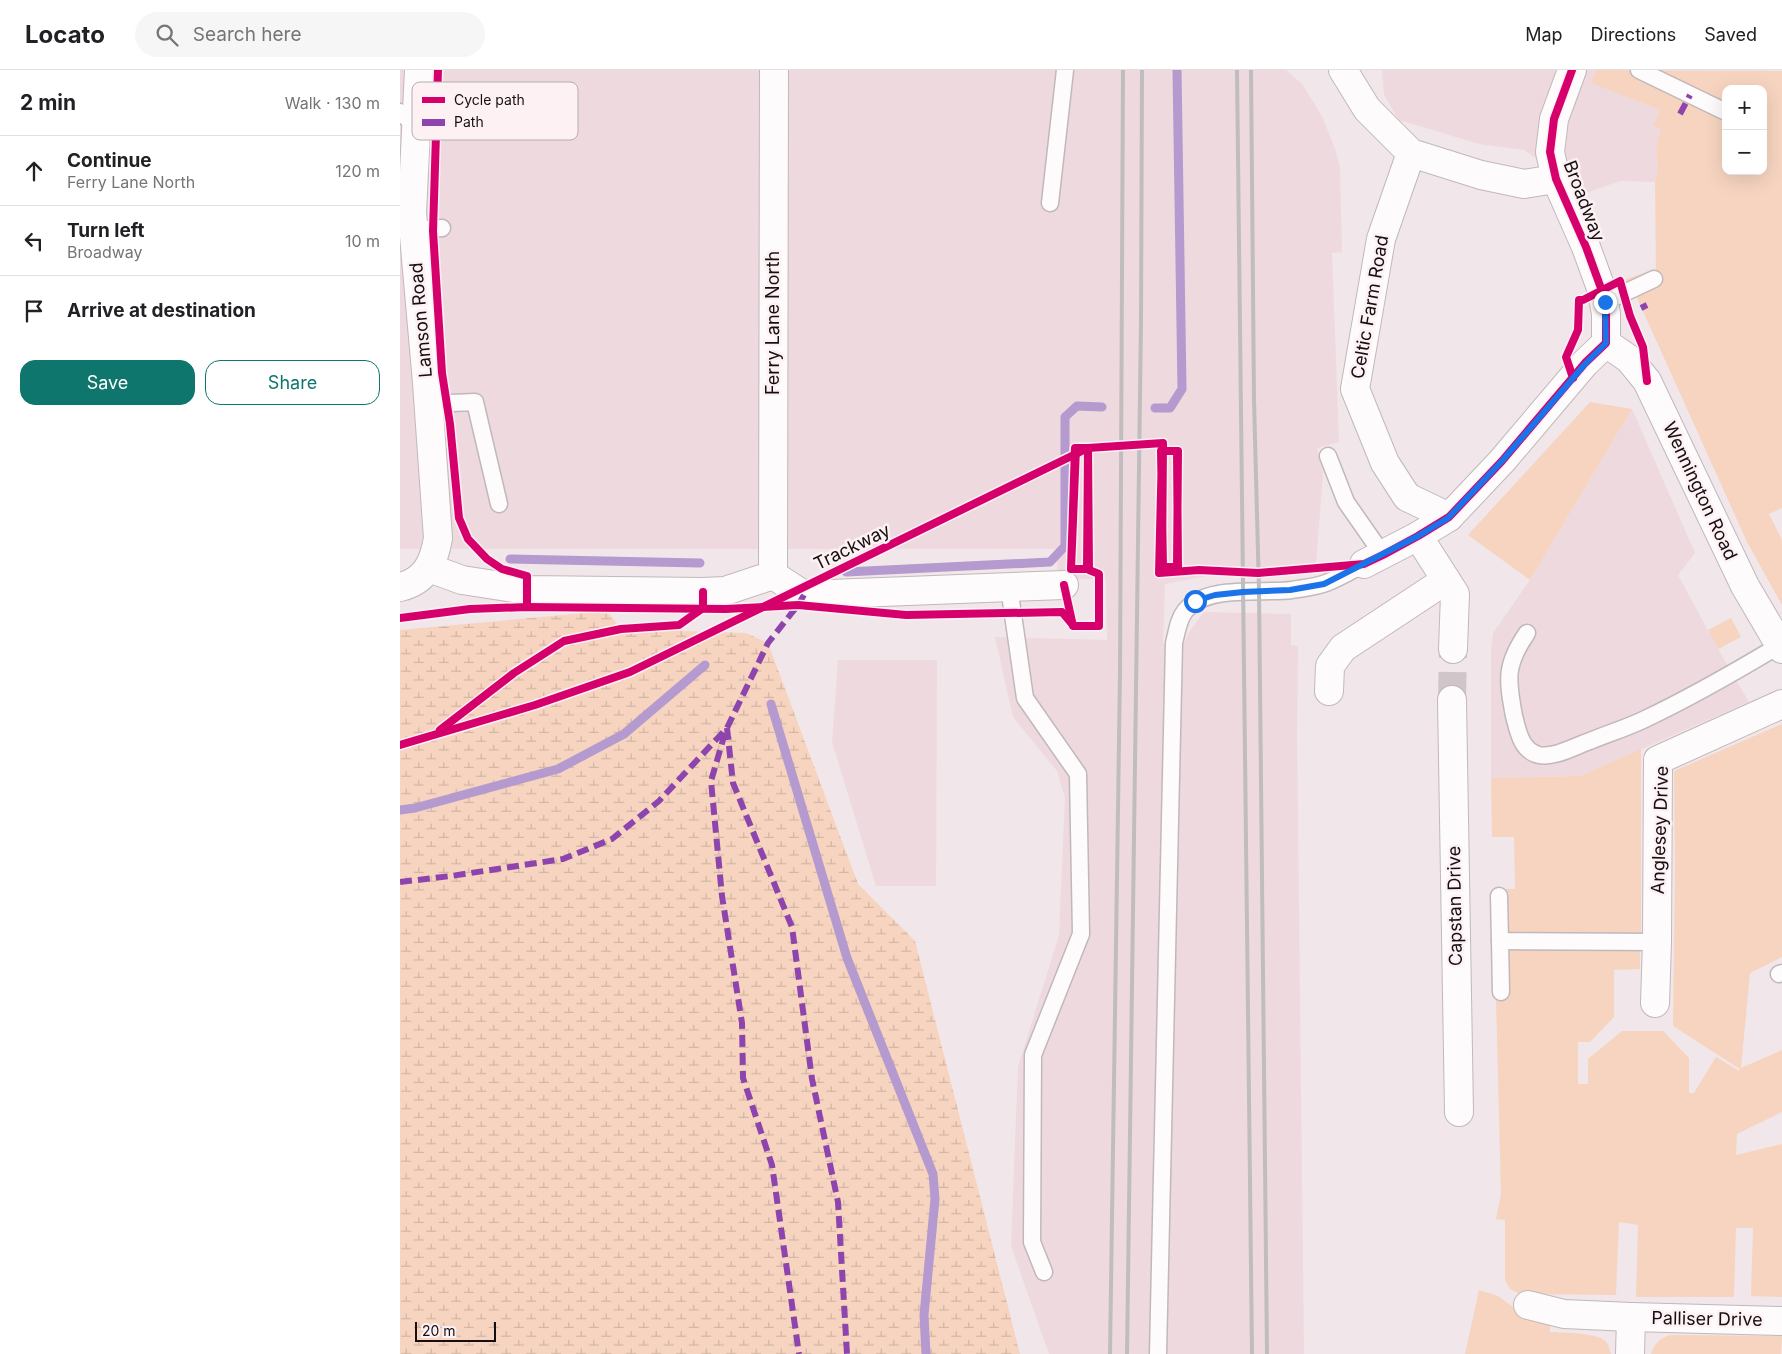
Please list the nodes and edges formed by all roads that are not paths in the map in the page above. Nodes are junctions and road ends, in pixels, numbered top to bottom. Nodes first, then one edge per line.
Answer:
1 (774, 70) edge
2 (1065, 70) edge
3 (1343, 70) edge
4 (1572, 70) edge
5 (1638, 70) edge
6 (412, 106) edge
7 (1722, 110) edge
8 (409, 120) edge
9 (1411, 153) junction
10 (1556, 179) junction
11 (1050, 203) dead end
12 (442, 228) dead end
13 (414, 230) junction
14 (1654, 279) dead end
15 (1605, 302) junction
16 (1606, 343) junction
17 (428, 404) junction
18 (1328, 456) dead end
19 (499, 504) dead end
20 (1448, 518) junction
21 (1418, 536) junction
22 (1373, 560) junction
23 (429, 568) junction
24 (773, 575) junction
25 (1446, 580) junction
26 (1064, 585) dead end
27 (400, 587) edge
28 (1009, 587) junction
29 (1527, 633) dead end
30 (1781, 647) edge
31 (1452, 649) tunnel mouth
32 (1329, 690) dead end
33 (1452, 700) tunnel mouth
34 (1782, 704) edge
35 (1499, 896) dead end
36 (1500, 941) junction
37 (1657, 942) junction
38 (1501, 992) dead end
39 (1655, 1003) dead end
40 (1459, 1112) dead end
41 (1044, 1272) dead end
42 (1528, 1305) dead end
43 (1631, 1318) junction
44 (1782, 1320) edge
45 (1158, 1354) edge
46 (1630, 1354) edge

1 - 24 street, Ferry Lane North
2 - 11 lane
3 - 9 street
4 - 10 street, Broadway
5 - 7 lane
6 - 8 street, Lamson Road
8 - 13 street, Lamson Road
9 - 10 street
9 - 20 street, Celtic Farm Road
10 - 15 street, Broadway
12 - 13 lane
13 - 17 street, Lamson Road
14 - 15 lane
15 - 16 street, Broadway
16 - 20 street
16 - 30 street, Wennington Road
17 - 19 lane
17 - 23 street, Lamson Road
18 - 22 lane
20 - 21 street
21 - 22 street
21 - 25 street
22 - 45 lane
23 - 24 street
23 - 27 street
24 - 28 street
25 - 31 street
25 - 32 street
26 - 28 street
28 - 41 lane
29 - 30 lane
33 - 40 street, Capstan Drive
34 - 37 street, Anglesey Drive
35 - 36 lane
36 - 37 lane
36 - 38 lane
37 - 39 street, Anglesey Drive
42 - 43 street, Palliser Drive
43 - 44 street, Palliser Drive
43 - 46 street, Palliser Drive

